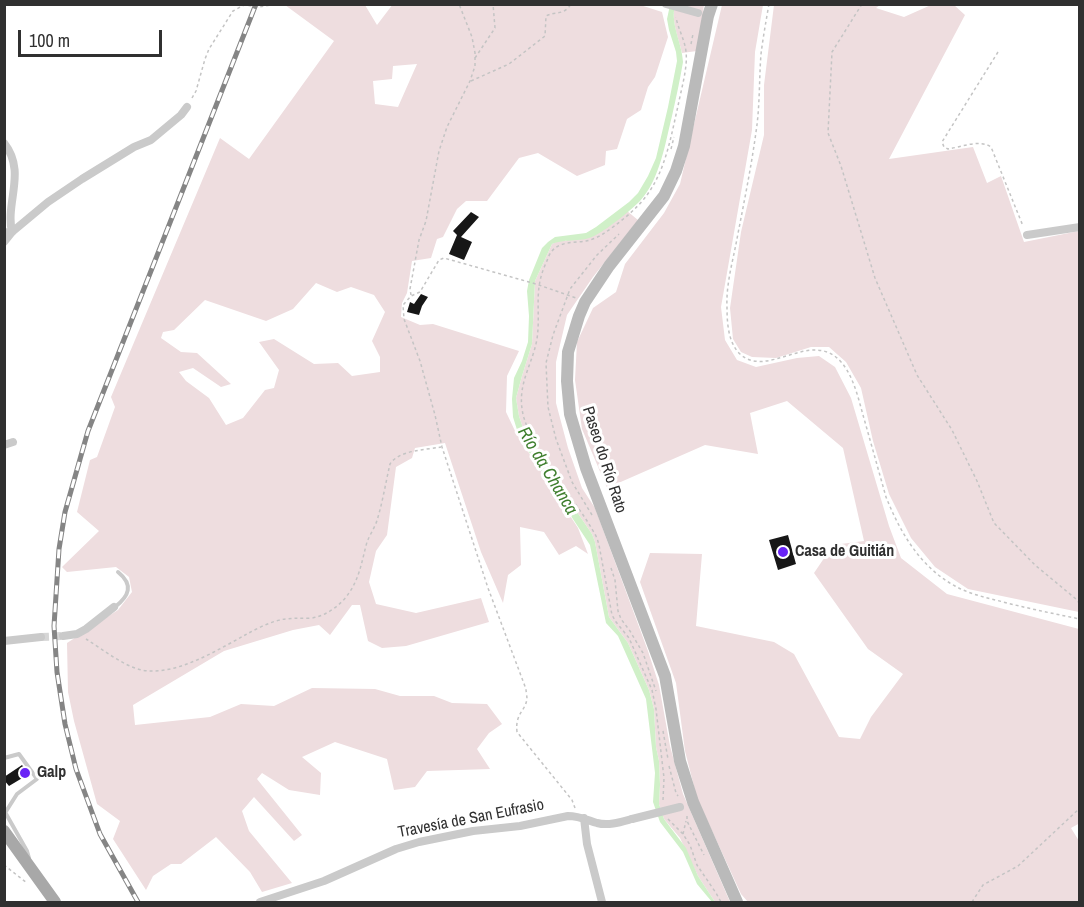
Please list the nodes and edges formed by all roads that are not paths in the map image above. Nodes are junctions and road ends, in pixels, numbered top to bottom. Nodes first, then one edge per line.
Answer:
1 (666, 4) edge
2 (705, 12) edge
3 (187, 107) road end
4 (4, 143) edge
5 (1080, 227) edge
6 (8, 232) edge
7 (1027, 235) road end
8 (4, 242) edge
9 (118, 572) dead end
10 (114, 608) joint
11 (63, 636) tunnel mouth
12 (41, 637) tunnel mouth
13 (4, 641) edge
14 (4, 758) edge
15 (686, 804) junction
16 (5, 812) edge
17 (580, 817) junction
18 (4, 831) edge
19 (32, 879) junction
20 (55, 903) edge
21 (260, 903) edge
22 (602, 903) edge
23 (737, 903) edge

1 - 2 street, bridge
2 - 15 street, Paseo do Río Rato
3 - 6 street
4 - 6 street
5 - 7 street
6 - 8 street
9 - 10 lane
10 - 11 street
12 - 13 street
14 - 16 lane
15 - 17 street, Travesía de San Eufrasio, bridge
15 - 23 street, Paseo do Río Rato
16 - 19 lane
17 - 21 street, Travesía de San Eufrasio
17 - 22 street
18 - 19 main road
19 - 20 main road

